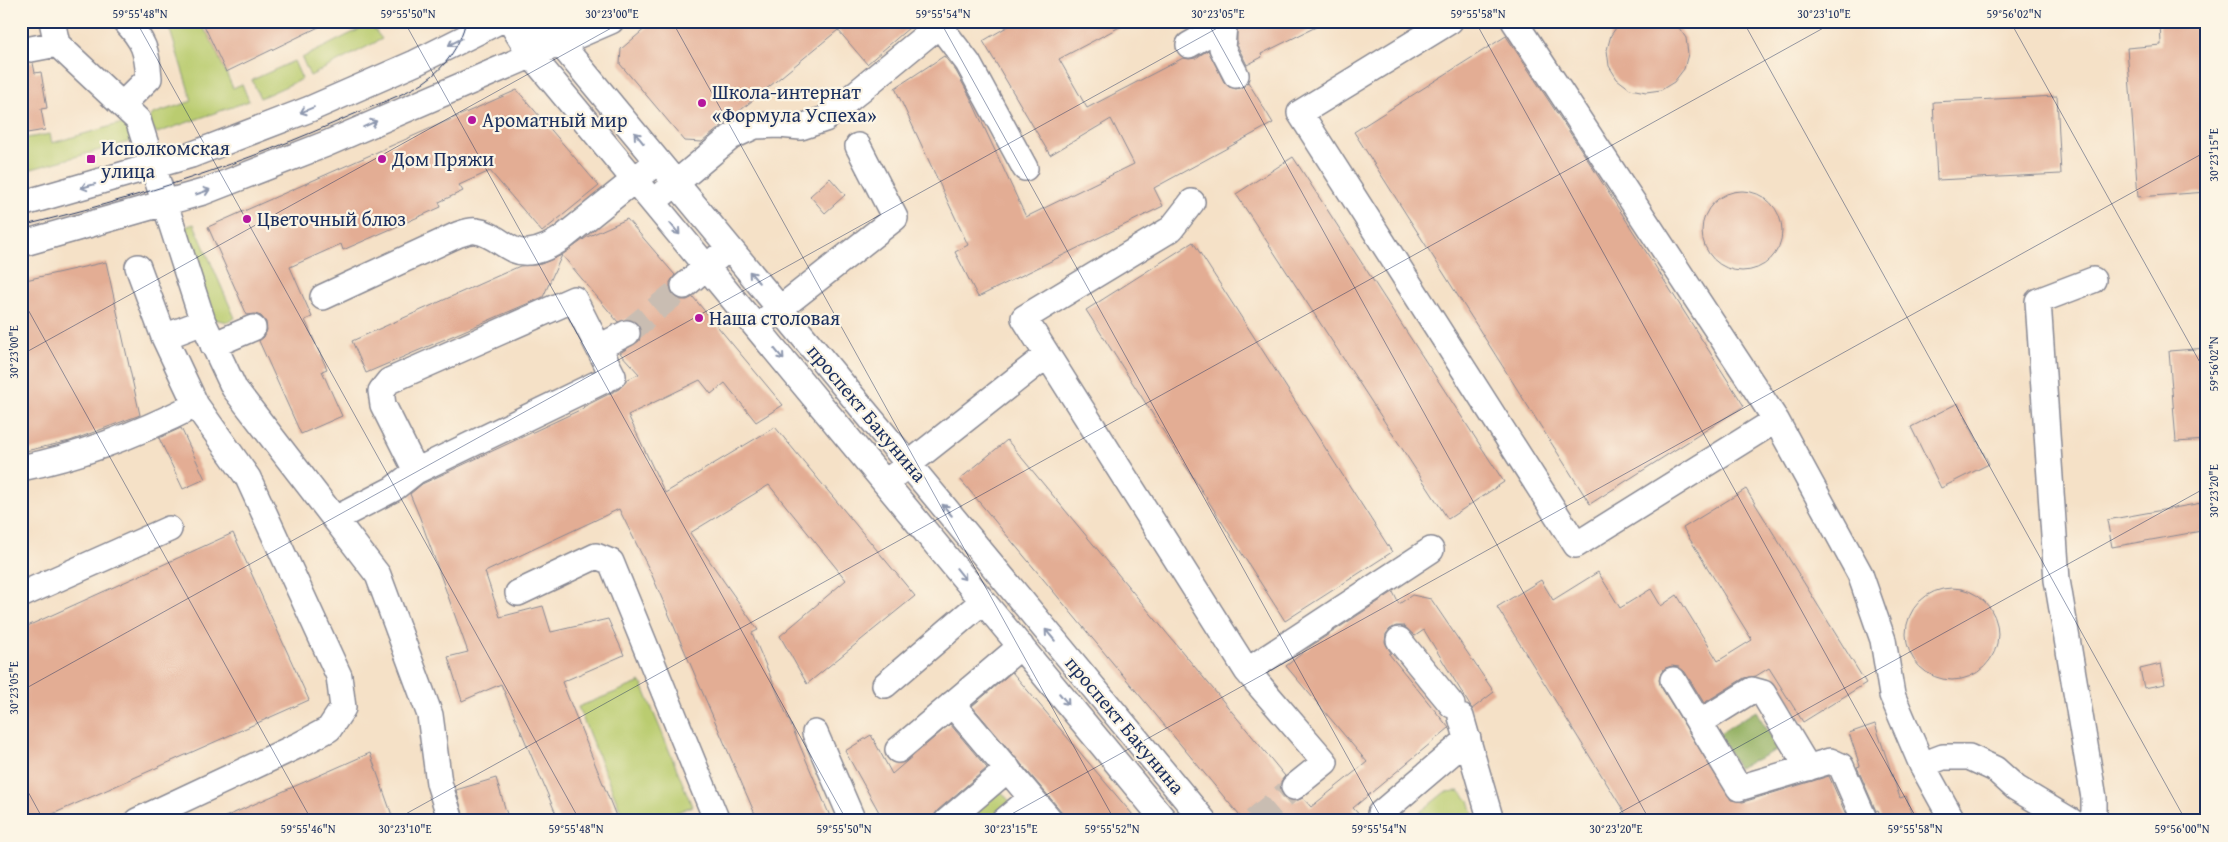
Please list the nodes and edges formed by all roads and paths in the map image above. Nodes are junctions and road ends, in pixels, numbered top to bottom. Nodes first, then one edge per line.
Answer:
1 (125, 21) edge
2 (499, 21) edge
3 (510, 21) edge
4 (516, 21) edge
5 (611, 21) edge
6 (1450, 21) edge
7 (1514, 21) edge
8 (941, 23) edge
9 (1229, 27) edge
10 (54, 33) edge
11 (560, 43) junction
12 (1189, 45) dead end
13 (31, 49) dead end
14 (531, 56) junction
15 (1236, 75) dead end
16 (122, 105) junction
17 (858, 146) dead end
18 (658, 160) junction
19 (154, 167) junction
20 (1025, 168) dead end
21 (635, 180) junction
22 (676, 183) junction
23 (653, 202) junction
24 (1192, 202) dead end
25 (166, 203) junction
26 (21, 204) edge
27 (21, 244) edge
28 (730, 248) junction
29 (138, 267) dead end
30 (707, 267) junction
31 (2093, 280) dead end
32 (684, 286) tunnel mouth
33 (323, 297) dead end
34 (780, 308) junction
35 (203, 322) junction
36 (757, 327) junction
37 (627, 333) tunnel mouth
38 (256, 336) dead end
39 (164, 337) junction
40 (599, 348) junction
41 (216, 353) junction
42 (1046, 355) junction
43 (196, 405) junction
44 (1776, 420) junction
45 (909, 464) junction
46 (21, 468) edge
47 (416, 471) junction
48 (886, 483) junction
49 (335, 519) junction
50 (169, 529) dead end
51 (1431, 550) dead end
52 (518, 593) dead end
53 (21, 595) edge
54 (983, 601) junction
55 (1399, 640) dead end
56 (1021, 646) junction
57 (1247, 671) junction
58 (1673, 680) dead end
59 (885, 685) dead end
60 (952, 704) junction
61 (1460, 721) junction
62 (1699, 723) junction
63 (815, 734) dead end
64 (898, 750) dead end
65 (1922, 766) junction
66 (1808, 768) junction
67 (1008, 770) junction
68 (1294, 787) tunnel mouth
69 (1031, 798) junction
70 (175, 813) edge
71 (137, 821) edge
72 (451, 821) edge
73 (717, 821) edge
74 (853, 821) edge
75 (947, 821) edge
76 (1004, 821) edge
77 (1051, 821) edge
78 (1165, 821) edge
79 (1204, 821) edge
80 (1380, 821) edge
81 (1491, 821) edge
82 (1865, 821) edge
83 (1953, 821) edge
84 (2071, 821) edge
85 (2090, 821) edge

1 - 16 street
2 -> 19 street
3 - 14 street, проспект Бакунина
4 - 11 street, проспект Бакунина
5 - 11 street
6 - 44 street
7 - 44 street
8 - 20 street
8 - 22 street
9 - 12 street
9 - 15 street
10 - 13 street
10 - 16 street
11 - 14 street
18 -> 11 street, проспект Бакунина
14 - 21 street, проспект Бакунина
25 -> 14 street
16 - 19 street
17 - 34 street
18 - 21 street
18 - 22 street, проспект Бакунина
19 - 25 street
19 -> 26 street
21 - 23 street, проспект Бакунина
21 - 33 street
22 - 23 street
22 - 28 street, проспект Бакунина
23 -> 30 street, проспект Бакунина
24 - 42 street
25 - 27 street
25 - 35 street
28 - 30 street
34 -> 28 street, проспект Бакунина
29 - 39 street
30 - 32 street
30 - 36 street, проспект Бакунина
31 - 85 street
34 - 36 street
34 - 45 street, проспект Бакунина
35 - 39 street
35 - 41 street
36 -> 48 street, проспект Бакунина
37 - 40 street
38 - 41 street
39 - 43 street
40 - 47 street
40 - 47 street
41 - 49 street
42 - 45 street
42 - 57 street
43 - 46 street
43 - 70 street
44 - 65 street
45 - 48 street
79 -> 45 street, проспект Бакунина
47 - 49 street
48 -> 54 street, проспект Бакунина
49 - 72 street
50 - 53 street
51 - 57 street
52 - 73 street
54 - 56 street, проспект Бакунина
54 - 59 street
55 - 61 street
56 - 60 street
56 -> 78 street, проспект Бакунина
57 - 68 street
58 - 62 street
60 - 64 street
60 - 67 street
61 - 80 street
61 - 81 street
62 - 66 street
62 - 66 street
63 - 74 street
65 - 83 street
65 - 84 street
66 - 82 street
67 - 69 street
67 - 75 street
69 - 76 street
69 - 77 street
70 - 71 street

